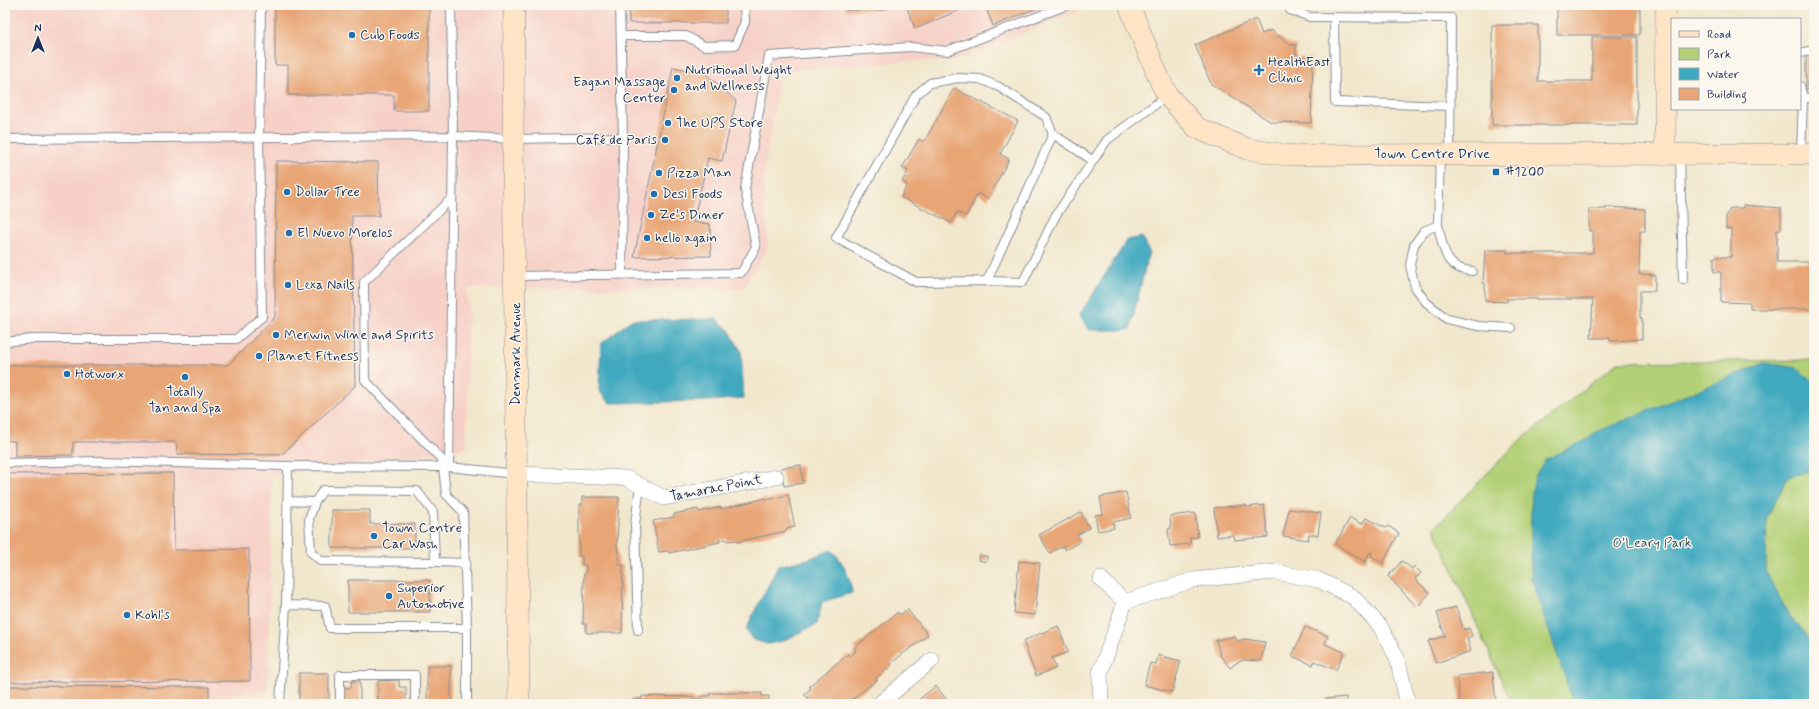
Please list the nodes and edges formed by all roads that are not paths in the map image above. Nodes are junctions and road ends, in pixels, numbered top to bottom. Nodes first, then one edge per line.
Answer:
1 (261, 5) edge
2 (451, 5) edge
3 (514, 5) edge
4 (620, 5) edge
5 (744, 5) edge
6 (1067, 5) edge
7 (1129, 5) edge
8 (1288, 5) edge
9 (1666, 5) edge
10 (1056, 7) edge
11 (1334, 17) junction
12 (621, 36) junction
13 (1814, 50) edge
14 (1801, 53) edge
15 (1801, 90) edge
16 (1168, 96) junction
17 (1803, 98) junction
18 (1814, 98) edge
19 (1451, 106) junction
20 (1053, 134) junction
21 (453, 136) junction
22 (623, 137) junction
23 (259, 138) junction
24 (5, 139) edge
25 (513, 139) junction
26 (1445, 154) junction
27 (1673, 154) junction
28 (1808, 154) edge
29 (1092, 160) junction
30 (452, 198) junction
31 (1438, 225) junction
32 (1472, 271) dead end
33 (622, 275) junction
34 (516, 276) junction
35 (1683, 280) dead end
36 (987, 281) junction
37 (1511, 328) dead end
38 (5, 342) edge
39 (5, 463) edge
40 (288, 466) junction
41 (446, 467) junction
42 (517, 474) junction
43 (776, 477) dead end
44 (640, 485) junction
45 (286, 501) junction
46 (315, 502) junction
47 (435, 562) junction
48 (466, 563) junction
49 (1101, 579) dead end
50 (1125, 602) junction
51 (286, 605) junction
52 (467, 628) junction
53 (638, 630) dead end
54 (932, 660) dead end
55 (280, 704) edge
56 (340, 704) edge
57 (415, 704) edge
58 (467, 704) edge
59 (519, 704) edge
60 (879, 704) edge
61 (1101, 704) edge
62 (1408, 704) edge

1 - 23 lane
2 - 21 lane
3 - 25 street, Denmark Avenue
4 - 12 lane
5 - 12 lane
6 - 10 lane
7 - 16 street, Town Centre Drive
8 - 11 lane
9 - 27 street
10 - 33 lane
11 - 19 lane
11 - 19 lane
12 - 22 lane
13 - 14 lane
15 - 17 lane
16 - 26 street, Town Centre Drive
16 - 29 lane
17 - 18 lane
17 - 28 lane
19 - 26 lane
20 - 29 lane
20 - 36 lane
20 - 36 lane
21 - 23 lane
21 - 25 lane
21 - 30 lane
22 - 25 lane
22 - 33 lane
23 - 24 lane
23 - 38 lane
25 - 34 street, Denmark Avenue
26 - 27 street, Town Centre Drive
26 - 31 lane
27 - 28 street, Town Centre Drive
27 - 35 lane
29 - 36 lane
30 - 41 lane
30 - 41 lane
31 - 32 lane
31 - 37 lane
33 - 34 lane
34 - 42 street, Denmark Avenue
39 - 40 lane
40 - 41 lane
40 - 45 lane
41 - 42 lane
41 - 48 lane
42 - 44 street, Tamarac Point
42 - 59 street, Denmark Avenue
43 - 44 street, Tamarac Point
44 - 53 lane
45 - 46 lane
45 - 51 lane
46 - 47 lane
46 - 47 lane
47 - 48 lane
48 - 52 lane
49 - 50 street
50 - 61 street
50 - 62 street
51 - 52 lane
51 - 55 lane
52 - 58 lane
54 - 60 street
56 - 57 lane

